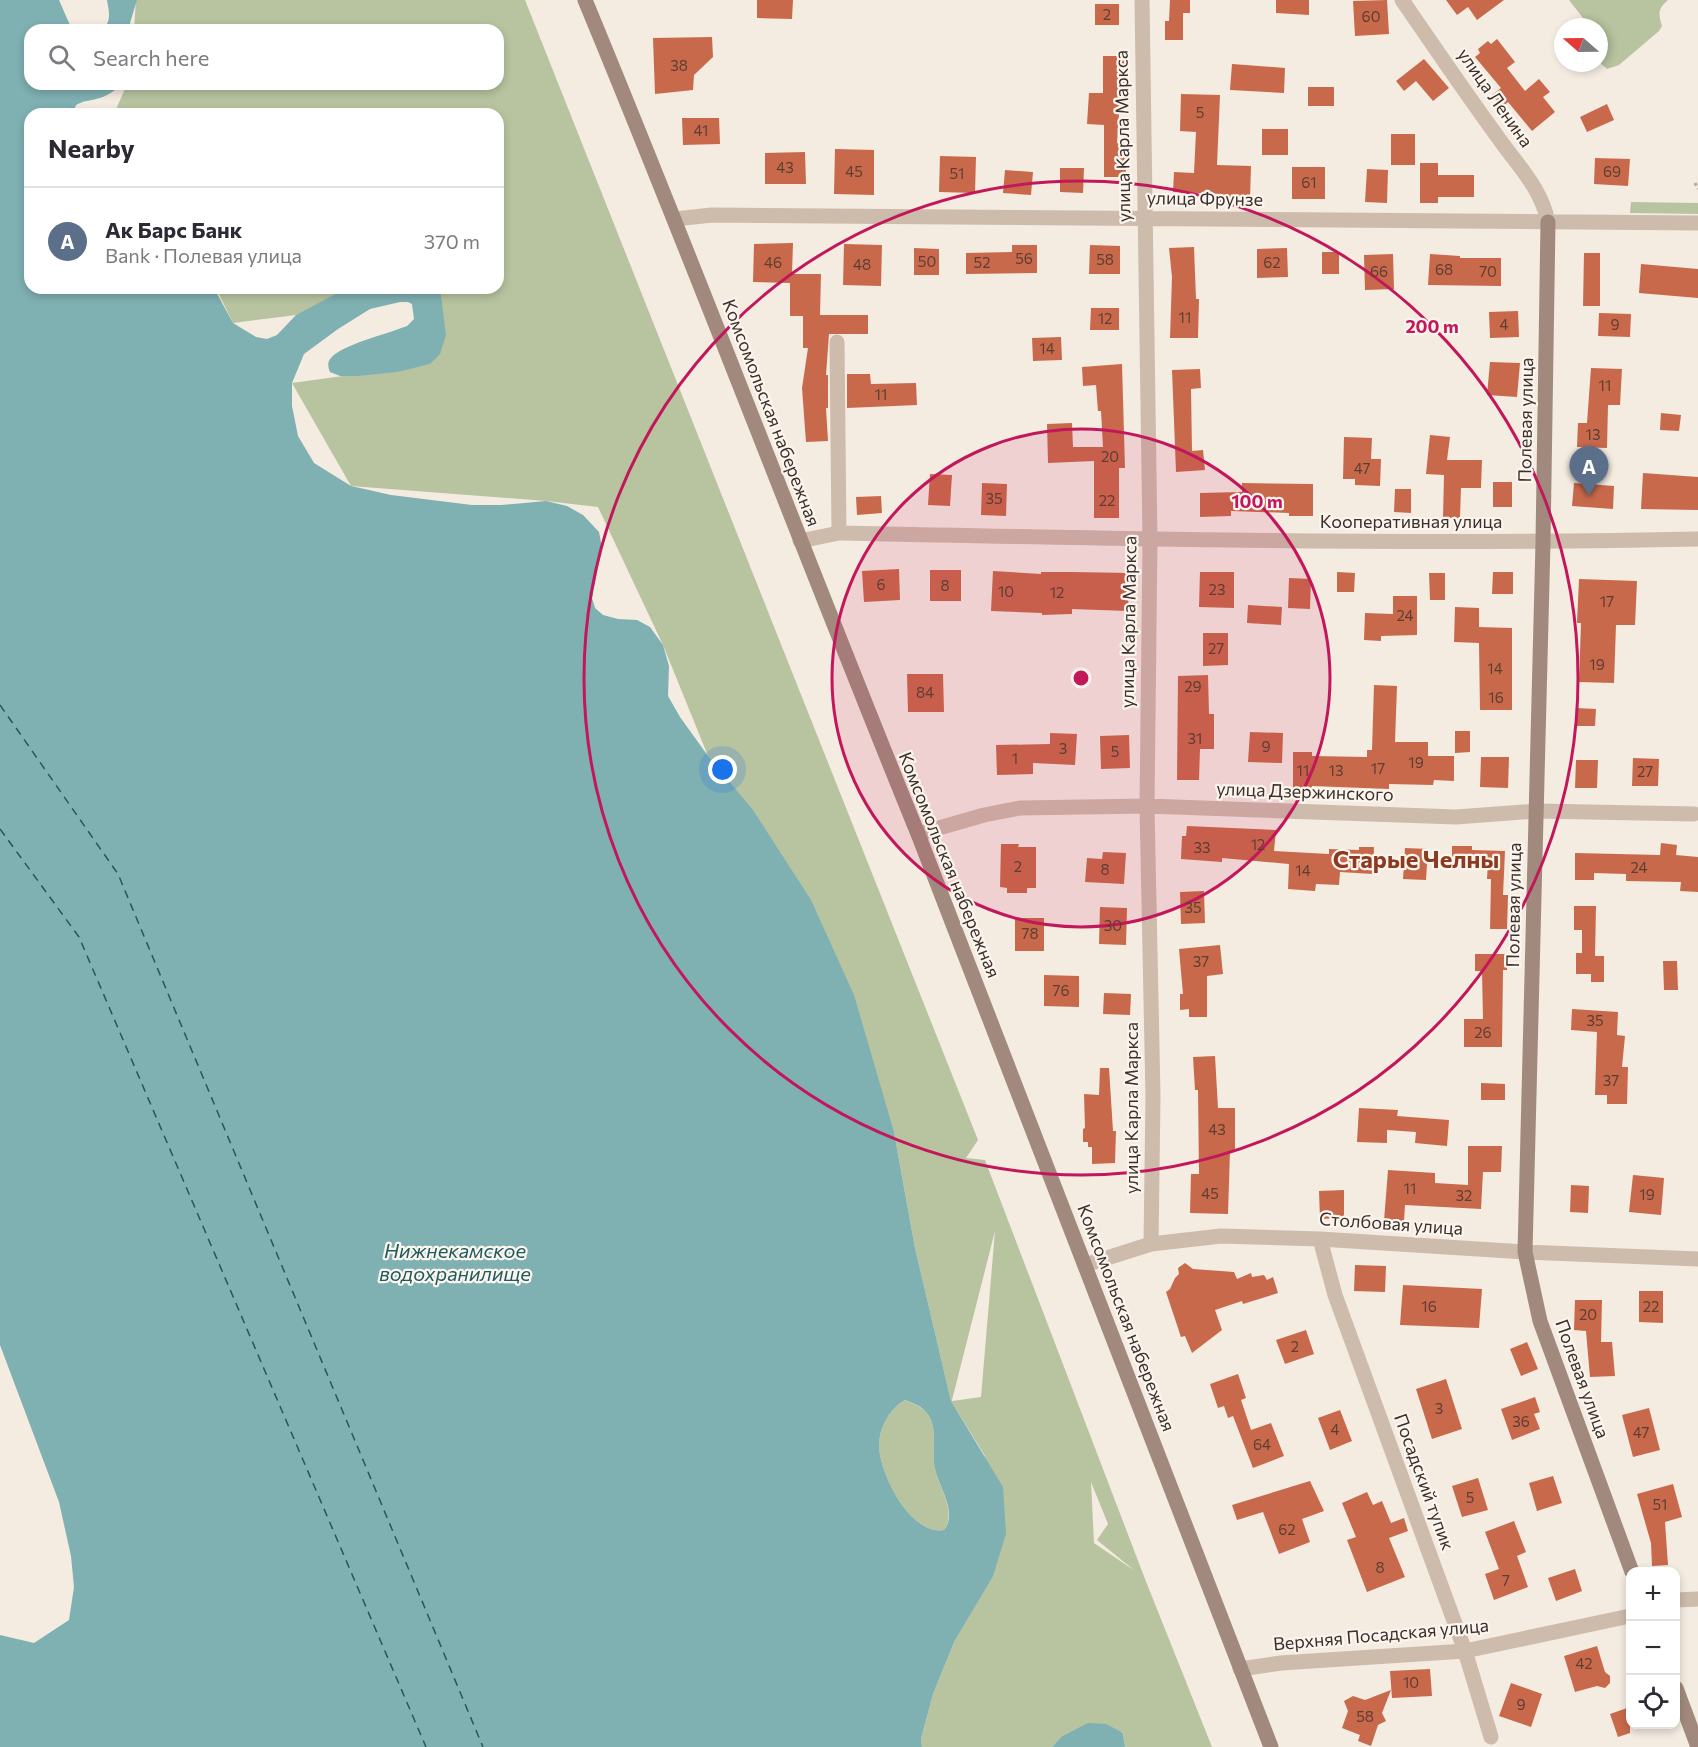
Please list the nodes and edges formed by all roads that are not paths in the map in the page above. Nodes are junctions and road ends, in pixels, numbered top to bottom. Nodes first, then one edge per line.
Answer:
1 (585, 0) edge
2 (1142, 0) edge
3 (1402, 0) edge
4 (1144, 218) junction
5 (675, 219) junction
6 (1548, 222) junction
7 (1698, 223) edge
8 (837, 342) dead end
9 (840, 533) junction
10 (1698, 539) edge
11 (1150, 540) junction
12 (800, 541) junction
13 (1543, 542) junction
14 (1147, 806) junction
15 (1536, 811) junction
16 (1694, 814) dead end
17 (918, 834) junction
18 (1320, 1239) junction
19 (1151, 1244) junction
20 (1525, 1252) junction
21 (1698, 1259) edge
22 (1085, 1265) junction
23 (1630, 1567) edge
24 (1698, 1599) edge
25 (1680, 1600) edge
26 (1626, 1617) edge
27 (1465, 1651) junction
28 (1240, 1669) junction
29 (1680, 1699) edge
30 (1491, 1737) dead end
31 (1271, 1747) edge
32 (1698, 1747) edge

1 - 5 street, Комсомольская набережная
2 - 4 street, улица Карла Маркса
3 - 6 street, улица Ленина
4 - 5 street, улица Фрунзе
4 - 6 street, улица Фрунзе
4 - 11 street, улица Карла Маркса
5 - 12 street, Комсомольская набережная
6 - 7 street, улица Фрунзе
6 - 13 street, Полевая улица
8 - 9 street
9 - 11 street, Кооперативная улица
9 - 12 street, Кооперативная улица
10 - 13 street, Кооперативная улица
11 - 13 street, Кооперативная улица
11 - 14 street, улица Карла Маркса
12 - 17 street, Комсомольская набережная
13 - 15 street, Полевая улица
14 - 15 street, улица Дзержинского
14 - 17 street, улица Дзержинского
14 - 19 street, улица Карла Маркса
15 - 16 street, улица Дзержинского
15 - 20 street, Полевая улица
17 - 22 street, Комсомольская набережная
18 - 19 street, Столбовая улица
18 - 20 street, Столбовая улица
18 - 27 street, Посадский тупик
19 - 22 street, Столбовая улица
20 - 21 street, Столбовая улица
20 - 23 street, Полевая улица
22 - 28 street, Комсомольская набережная
24 - 25 street
26 - 27 street, Верхняя Посадская улица
27 - 28 street, Верхняя Посадская улица
27 - 30 street, Посадский тупик
28 - 31 street, Комсомольская набережная
29 - 32 street

